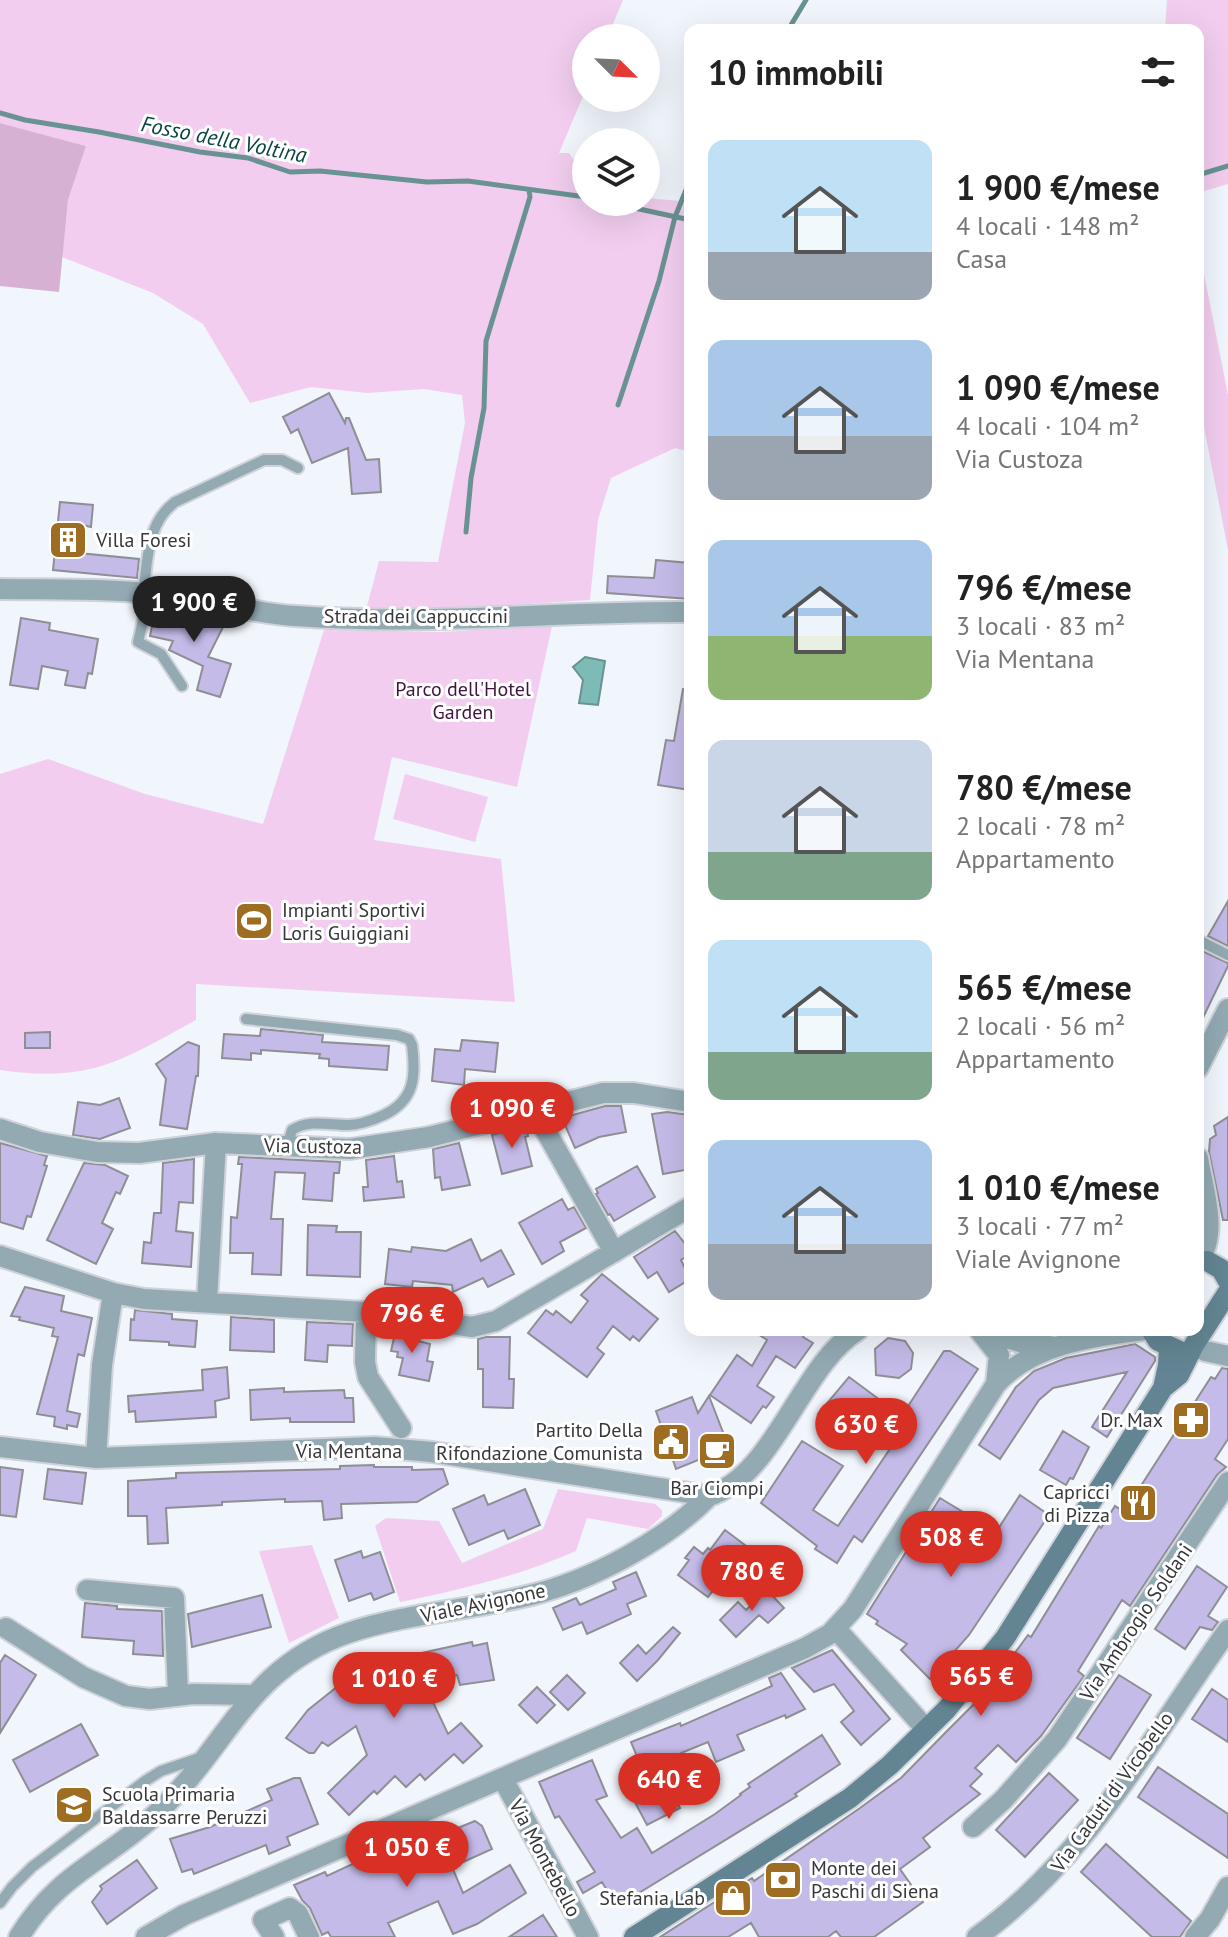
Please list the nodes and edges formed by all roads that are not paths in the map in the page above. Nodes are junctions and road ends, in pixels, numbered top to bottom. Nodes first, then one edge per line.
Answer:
1 (298, 468) dead end
2 (0, 589) edge
3 (146, 594) junction
4 (684, 612) edge
5 (182, 686) dead end
6 (1204, 943) edge
7 (1228, 955) edge
8 (1228, 1009) edge
9 (246, 1019) dead end
10 (1204, 1056) edge
11 (684, 1101) edge
12 (534, 1110) junction
13 (0, 1129) edge
14 (216, 1143) junction
15 (287, 1146) junction
16 (684, 1211) edge
17 (1204, 1221) edge
18 (614, 1252) junction
19 (1204, 1254) edge
20 (0, 1256) edge
21 (1228, 1258) edge
22 (1204, 1261) edge
23 (1204, 1262) edge
24 (1228, 1281) edge
25 (1228, 1292) edge
26 (113, 1293) junction
27 (207, 1301) junction
28 (366, 1312) junction
29 (1204, 1329) edge
30 (851, 1336) edge
31 (985, 1336) edge
32 (1000, 1336) edge
33 (1113, 1336) edge
34 (1154, 1336) edge
35 (1200, 1336) edge
36 (1194, 1345) junction
37 (1055, 1347) junction
38 (1169, 1348) junction
39 (1228, 1356) edge
40 (996, 1384) junction
41 (1163, 1388) junction
42 (401, 1428) dead end
43 (0, 1447) edge
44 (96, 1458) junction
45 (1228, 1482) edge
46 (709, 1496) junction
47 (87, 1590) dead end
48 (6, 1628) dead end
49 (836, 1629) junction
50 (1228, 1630) edge
51 (178, 1695) junction
52 (252, 1695) junction
53 (926, 1729) junction
54 (207, 1755) junction
55 (503, 1779) junction
56 (973, 1827) dead end
57 (1228, 1887) edge
58 (0, 1903) edge
59 (19, 1937) edge
60 (146, 1937) edge
61 (274, 1937) edge
62 (309, 1937) edge
63 (588, 1937) edge
64 (634, 1937) edge
65 (977, 1937) edge
66 (1195, 1937) edge

1 - 3 lane
2 - 3 street, Strada dei Cappuccini
3 - 4 street, Strada dei Cappuccini
3 - 5 lane
6 - 7 lane
8 - 10 street
9 - 15 lane
11 - 12 street, Via Custoza
12 - 15 street, Via Custoza
12 - 18 street
13 - 14 street, Via Custoza
14 - 15 street, Via Custoza
14 - 27 street
16 - 18 street
17 - 19 street
18 - 28 street
20 - 26 street
21 - 22 main road
23 - 24 main road
25 - 29 main road
26 - 27 street
26 - 44 street
27 - 28 street
28 - 42 street
30 - 46 street
31 - 40 street
32 - 37 street
33 - 37 street
34 - 38 main road
35 - 36 main road
36 - 38 main road
36 - 39 street
36 - 41 main road
37 - 40 street
38 - 41 main road
40 - 49 street
41 - 53 main road
43 - 44 street, Via Mentana
44 - 46 street, Via Mentana
45 - 56 street, Via Ambrogio Soldani
46 - 52 street, Viale Avignone
47 - 51 street
48 - 51 street
49 - 53 street
49 - 55 street
50 - 65 street, Via Caduti di Vicobello
51 - 52 street
52 - 54 street, Viale Avignone
53 - 64 main road
54 - 58 lane
54 - 59 street, Viale Avignone
55 - 60 street
55 - 63 street, Via Montebello
57 - 66 street
61 - 62 street

